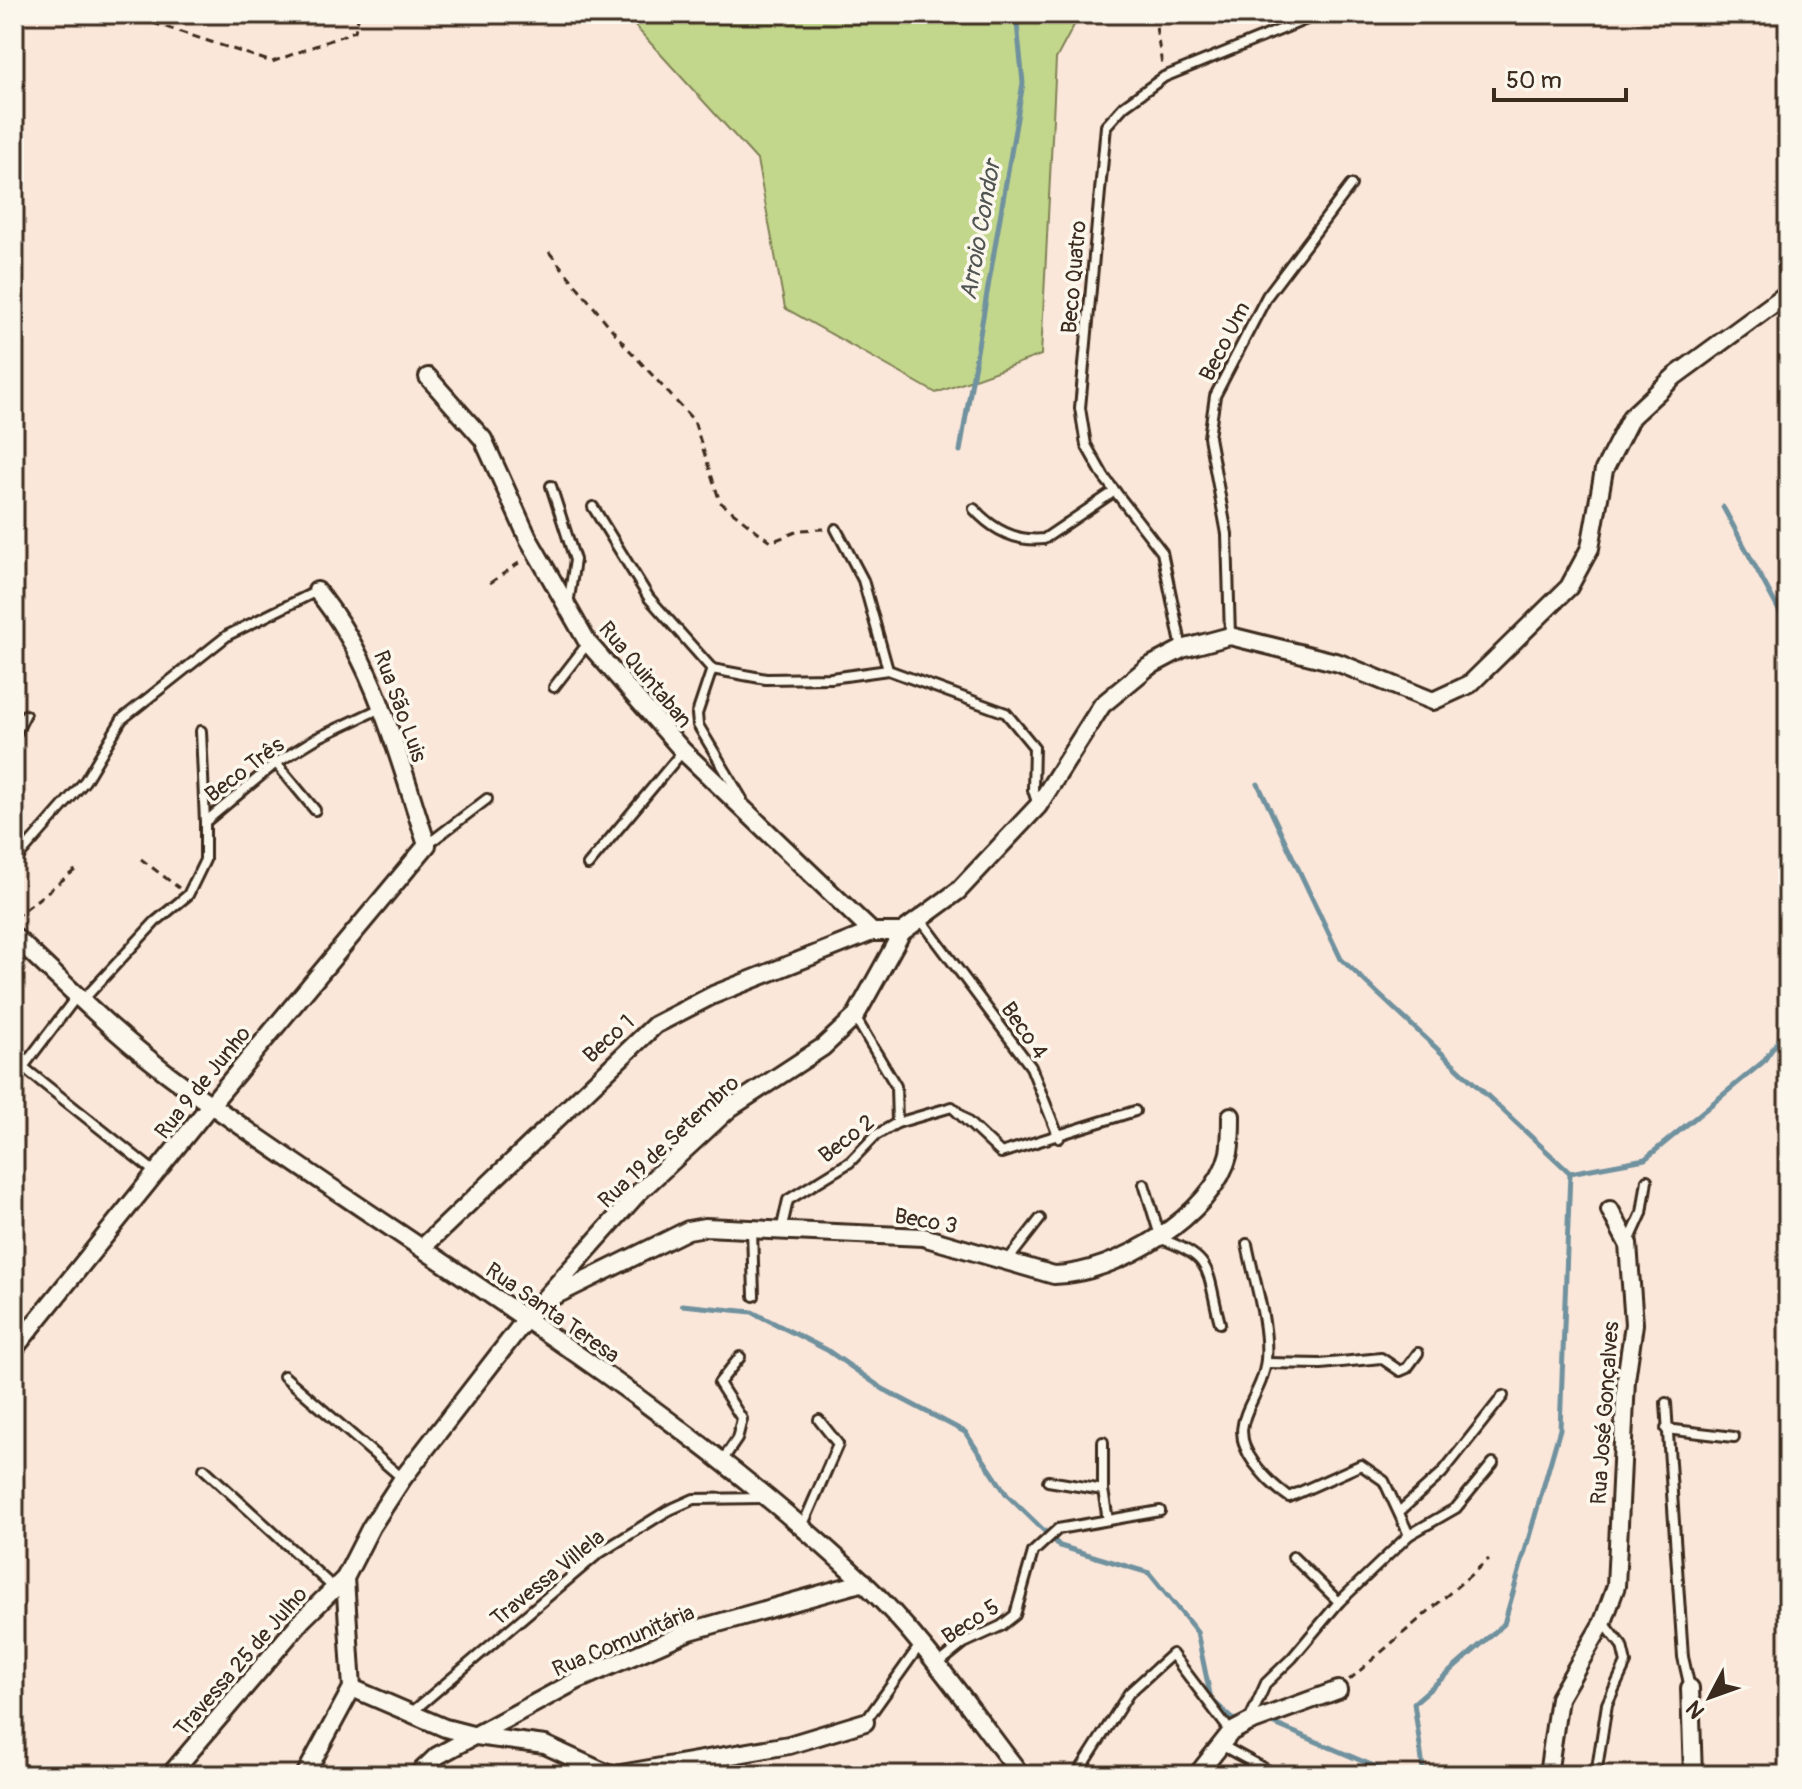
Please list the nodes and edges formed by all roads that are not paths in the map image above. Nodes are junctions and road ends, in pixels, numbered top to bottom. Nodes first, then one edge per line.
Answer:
1 (1319, 14) edge
2 (1351, 185) dead end
3 (1788, 293) edge
4 (428, 377) dead end
5 (551, 486) dead end
6 (1115, 491) junction
7 (593, 507) dead end
8 (974, 509) dead end
9 (836, 529) road end
10 (317, 591) joint
11 (567, 608) junction
12 (1230, 636) junction
13 (588, 643) junction
14 (1182, 649) junction
15 (712, 669) junction
16 (888, 670) junction
17 (554, 687) dead end
18 (381, 708) junction
19 (25, 715) dead end
20 (201, 731) dead end
21 (14, 737) edge
22 (683, 751) junction
23 (276, 763) junction
24 (487, 799) dead end
25 (1038, 806) junction
26 (315, 810) dead end
27 (752, 816) junction
28 (205, 822) junction
29 (427, 845) junction
30 (14, 862) edge
31 (588, 865) dead end
32 (921, 920) junction
33 (872, 932) junction
34 (902, 932) junction
35 (14, 936) edge
36 (80, 998) junction
37 (855, 1017) junction
38 (212, 1103) junction
39 (1135, 1111) dead end
40 (1231, 1116) dead end
41 (897, 1123) junction
42 (1059, 1138) junction
43 (156, 1174) junction
44 (1647, 1180) dead end
45 (1144, 1184) dead end
46 (1610, 1210) dead end
47 (1040, 1219) dead end
48 (752, 1229) junction
49 (781, 1232) junction
50 (1161, 1239) junction
51 (1247, 1244) dead end
52 (1628, 1244) junction
53 (422, 1248) junction
54 (1008, 1260) junction
55 (754, 1296) dead end
56 (541, 1302) junction
57 (526, 1319) junction
58 (1220, 1323) dead end
59 (14, 1349) edge
60 (1418, 1353) dead end
61 (740, 1357) dead end
62 (1266, 1363) junction
63 (284, 1376) dead end
64 (1503, 1396) dead end
65 (1666, 1403) dead end
66 (819, 1420) dead end
67 (1666, 1429) junction
68 (1734, 1437) dead end
69 (1103, 1442) dead end
70 (722, 1461) junction
71 (1493, 1463) dead end
72 (204, 1469) dead end
73 (403, 1478) junction
74 (1048, 1481) dead end
75 (1103, 1490) junction
76 (768, 1498) junction
77 (1160, 1511) dead end
78 (1399, 1512) junction
79 (1108, 1520) junction
80 (802, 1527) junction
81 (1409, 1535) junction
82 (1293, 1557) dead end
83 (864, 1582) junction
84 (340, 1583) junction
85 (1339, 1602) junction
86 (1603, 1622) junction
87 (920, 1645) junction
88 (936, 1666) junction
89 (352, 1688) junction
90 (1690, 1688) joint
91 (1338, 1690) road end
92 (412, 1712) junction
93 (865, 1722) joint
94 (1248, 1723) junction
95 (476, 1736) junction
96 (1226, 1738) junction
97 (170, 1775) edge
98 (305, 1775) edge
99 (417, 1775) edge
100 (612, 1775) edge
101 (1021, 1775) edge
102 (1077, 1775) edge
103 (1197, 1775) edge
104 (1276, 1775) edge
105 (1548, 1775) edge
106 (1596, 1775) edge
107 (1693, 1775) edge

1 - 6 lane, Beco Quatro
2 - 12 lane, Beco Um
3 - 12 street
4 - 11 street, Rua Quintaban
5 - 11 lane
6 - 8 lane
6 - 14 lane, Beco Quatro
7 - 15 lane
9 - 16 lane
10 - 18 street, Rua São Luis
10 - 30 lane
11 - 13 street, Rua Quintaban
12 - 14 street
13 - 17 lane
13 - 22 street, Rua Quintaban
14 - 25 street
15 - 16 lane
15 - 27 lane
16 - 25 lane
18 - 23 lane, Beco Três
18 - 29 street, Rua São Luis
19 - 21 lane
20 - 28 lane
22 - 27 street, Rua Quintaban
22 - 31 lane
23 - 26 lane
23 - 28 lane, Beco Três
24 - 29 lane
25 - 32 street
27 - 33 street, Rua Quintaban
28 - 36 lane, Beco Três
29 - 38 street, Rua 9 de Junho
32 - 34 street
32 - 42 lane, Beco 4
33 - 34 street
33 - 53 street, Beco 1
34 - 37 street, Rua 19 de Setembro
35 - 36 street, Rua Santa Teresa
36 - 38 street, Rua Santa Teresa
36 - 43 lane, Beco Três
37 - 41 lane, Beco 2
37 - 56 street, Rua 19 de Setembro
38 - 43 street, Rua 9 de Junho
38 - 53 street, Rua Santa Teresa
39 - 42 lane
40 - 50 street, Beco 3
41 - 42 lane
41 - 49 lane, Beco 2
43 - 59 street, Rua 9 de Junho
44 - 52 lane
45 - 50 lane
46 - 52 street, Rua José Gonçalves
47 - 54 lane
48 - 49 street, Beco 3
48 - 55 lane
48 - 56 street, Beco 3
49 - 54 street, Beco 3
50 - 54 street, Beco 3
50 - 58 lane
51 - 62 lane
52 - 86 street, Rua José Gonçalves
53 - 57 street, Rua Santa Teresa
56 - 57 street, Rua 19 de Setembro
57 - 70 street, Rua Santa Teresa
57 - 73 street, Rua 19 de Setembro
60 - 62 lane
61 - 70 lane
62 - 78 lane
63 - 73 lane
64 - 78 lane
65 - 67 lane
66 - 80 lane
67 - 68 lane
67 - 90 lane
69 - 75 lane
70 - 76 street, Rua Santa Teresa
71 - 81 lane
72 - 84 lane
73 - 84 street, Travessa 25 de Julho
74 - 75 lane
75 - 79 lane
76 - 80 street, Rua Santa Teresa
76 - 92 lane, Travessa Villela
77 - 79 lane, Beco 5
78 - 81 lane
79 - 88 lane, Beco 5
80 - 83 street, Rua Santa Teresa
81 - 85 lane
82 - 85 lane
83 - 87 street, Rua Santa Teresa
83 - 95 street, Rua Comunitária
84 - 89 street
84 - 97 street, Travessa 25 de Julho
85 - 94 lane
86 - 105 street, Rua José Gonçalves
86 - 106 lane
87 - 88 street, Rua Santa Teresa
87 - 93 lane
88 - 101 street, Rua Santa Teresa
89 - 92 street
89 - 98 street
90 - 107 street
91 - 94 street
92 - 95 street
93 - 100 street
94 - 96 street
95 - 99 street, Rua Comunitária
95 - 100 street
96 - 102 lane
96 - 103 street
96 - 104 lane

